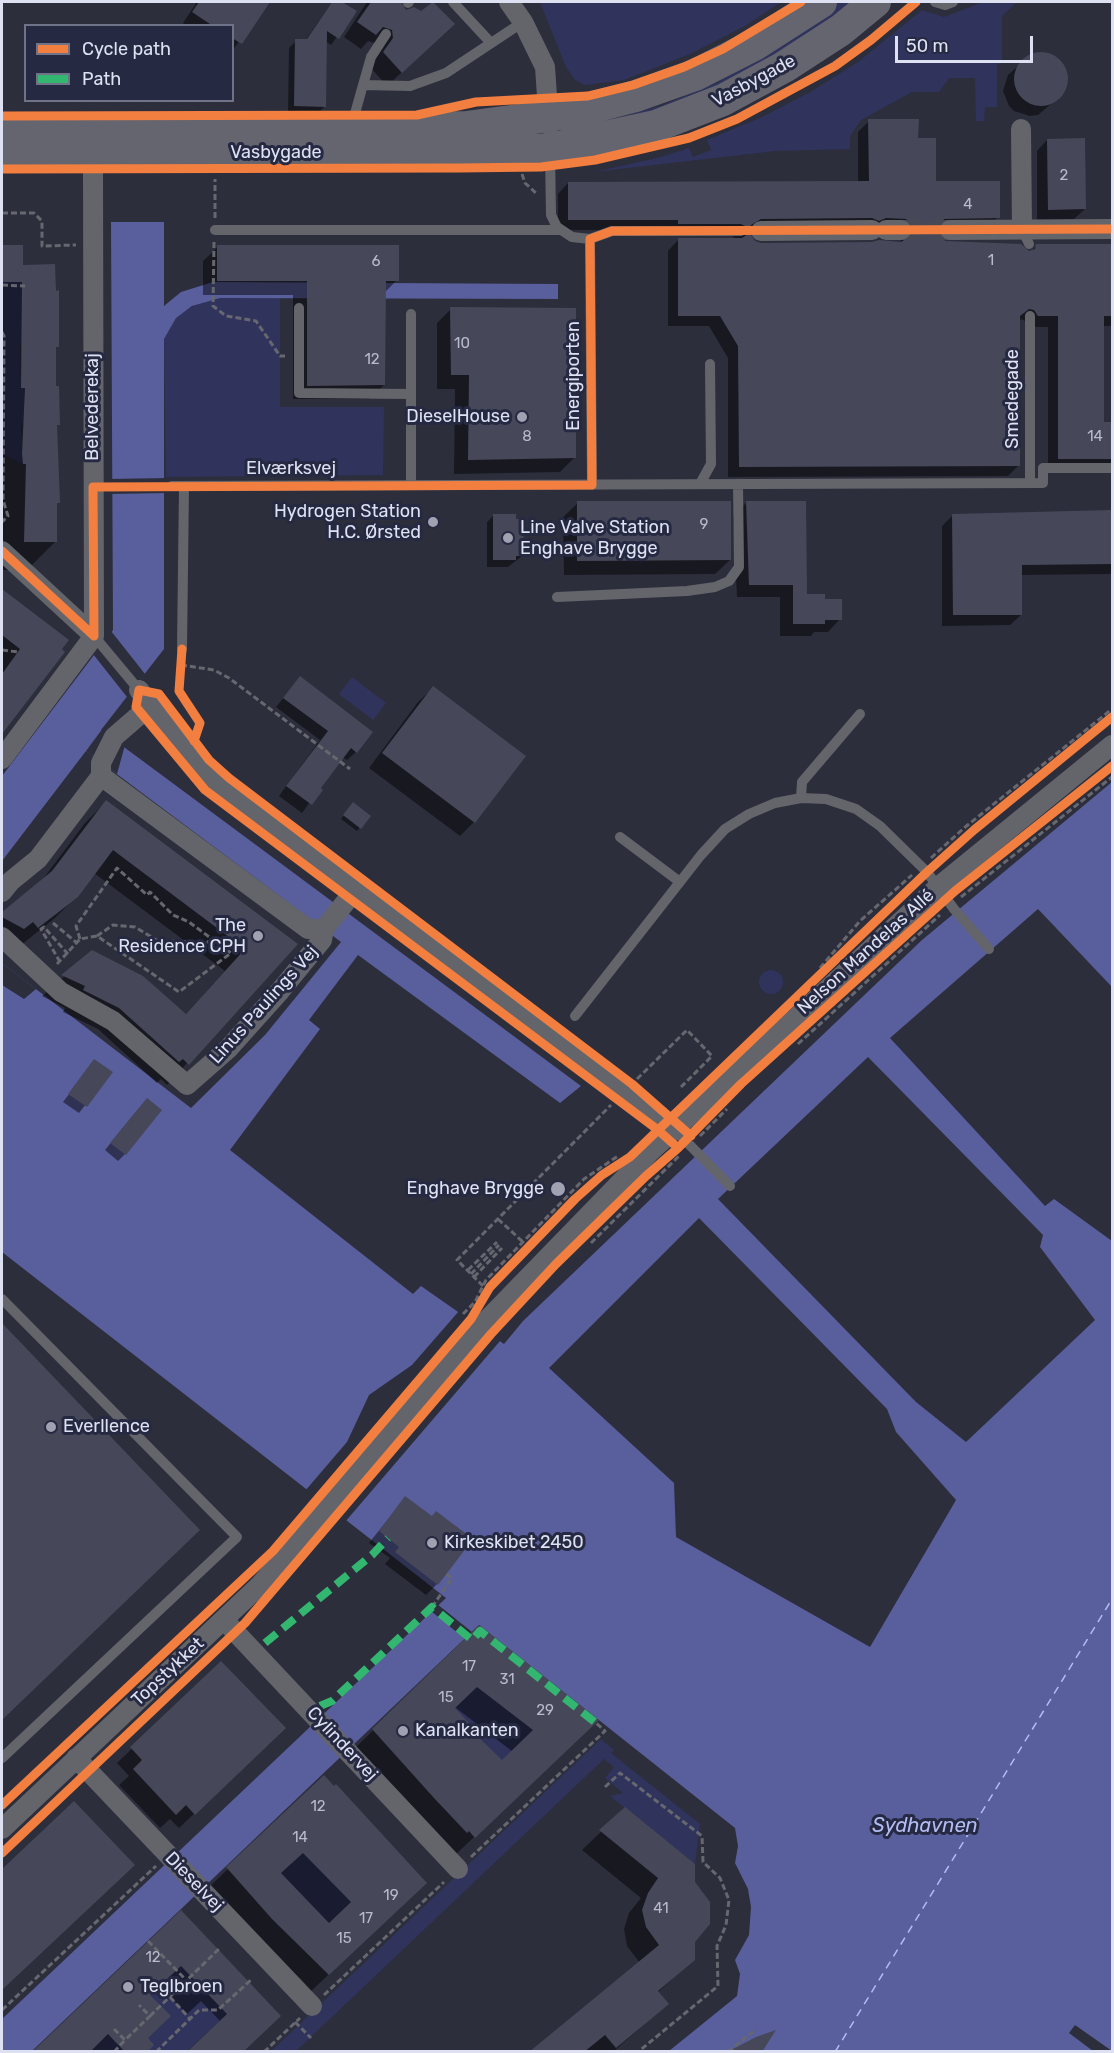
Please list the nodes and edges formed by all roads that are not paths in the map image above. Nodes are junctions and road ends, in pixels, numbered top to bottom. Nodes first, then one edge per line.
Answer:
1 (453, 2) edge
2 (508, 2) edge
3 (820, 2) edge
4 (875, 2) edge
5 (523, 22) junction
6 (386, 34) dead end
7 (491, 43) junction
8 (363, 85) junction
9 (548, 116) junction
10 (351, 127) junction
11 (2, 129) edge
12 (1021, 129) dead end
13 (2, 154) edge
14 (550, 157) junction
15 (93, 161) junction
16 (1113, 228) edge
17 (215, 230) dead end
18 (561, 230) junction
19 (886, 230) tunnel mouth
20 (950, 230) tunnel mouth
21 (741, 231) dead end
22 (761, 231) dead end
23 (1025, 237) junction
24 (590, 239) junction
25 (299, 308) dead end
26 (411, 314) dead end
27 (1030, 316) dead end
28 (710, 364) dead end
29 (411, 394) junction
30 (1113, 468) edge
31 (1030, 482) junction
32 (700, 484) junction
33 (738, 484) junction
34 (411, 485) junction
35 (591, 485) junction
36 (2, 550) edge
37 (557, 597) dead end
38 (94, 636) junction
39 (182, 649) dead end
40 (145, 698) junction
41 (860, 714) dead end
42 (1113, 745) edge
43 (2, 759) edge
44 (101, 770) junction
45 (801, 798) junction
46 (620, 837) dead end
47 (680, 882) junction
48 (356, 889) junction
49 (2, 892) edge
50 (943, 894) junction
51 (324, 929) junction
52 (2, 937) edge
53 (989, 949) dead end
54 (575, 1016) dead end
55 (682, 1142) junction
56 (730, 1186) dead end
57 (2, 1299) edge
58 (327, 1508) joint
59 (224, 1620) junction
60 (2, 1758) edge
61 (76, 1758) junction
62 (2, 1829) edge
63 (458, 1869) road end
64 (312, 2006) road end

1 - 7 lane
2 - 5 street
3 - 9 main road, Vasbygade
4 - 14 main road, Vasbygade
5 - 7 lane
5 - 9 street
6 - 8 lane
7 - 8 lane
8 - 10 lane
9 - 10 main road, Vasbygade
9 - 14 street
10 - 11 main road, Vasbygade
12 - 23 street
13 - 15 main road, Vasbygade
14 - 15 main road, Vasbygade
14 - 18 lane
15 - 38 street, Belvederekaj
16 - 23 street
17 - 18 lane
18 - 24 lane
19 - 22 street
20 - 23 street
21 - 24 lane
24 - 35 lane, Energiporten
25 - 29 lane
26 - 29 lane
27 - 31 lane, Smedegade
28 - 32 lane
29 - 34 lane
30 - 31 lane
31 - 33 lane
32 - 33 lane
32 - 35 lane
33 - 37 lane
34 - 35 lane
34 - 39 lane, Elværksvej
36 - 38 street
38 - 40 lane
38 - 43 street
40 - 44 street
40 - 48 street
41 - 45 lane
42 - 50 street, Nelson Mandelas Allé
44 - 49 street
44 - 51 street, Linus Paulings Vej
45 - 47 lane
45 - 50 lane
46 - 47 lane
47 - 54 lane
48 - 51 street, Linus Paulings Vej
48 - 55 street
50 - 53 lane
50 - 55 street, Nelson Mandelas Allé
51 - 52 street, Linus Paulings Vej
55 - 56 lane
55 - 58 street, Nelson Mandelas Allé
57 - 60 lane
58 - 59 street, Topstykket
59 - 61 street, Topstykket
59 - 63 street, Cylindervej
61 - 62 street, Topstykket
61 - 64 street, Dieselvej

